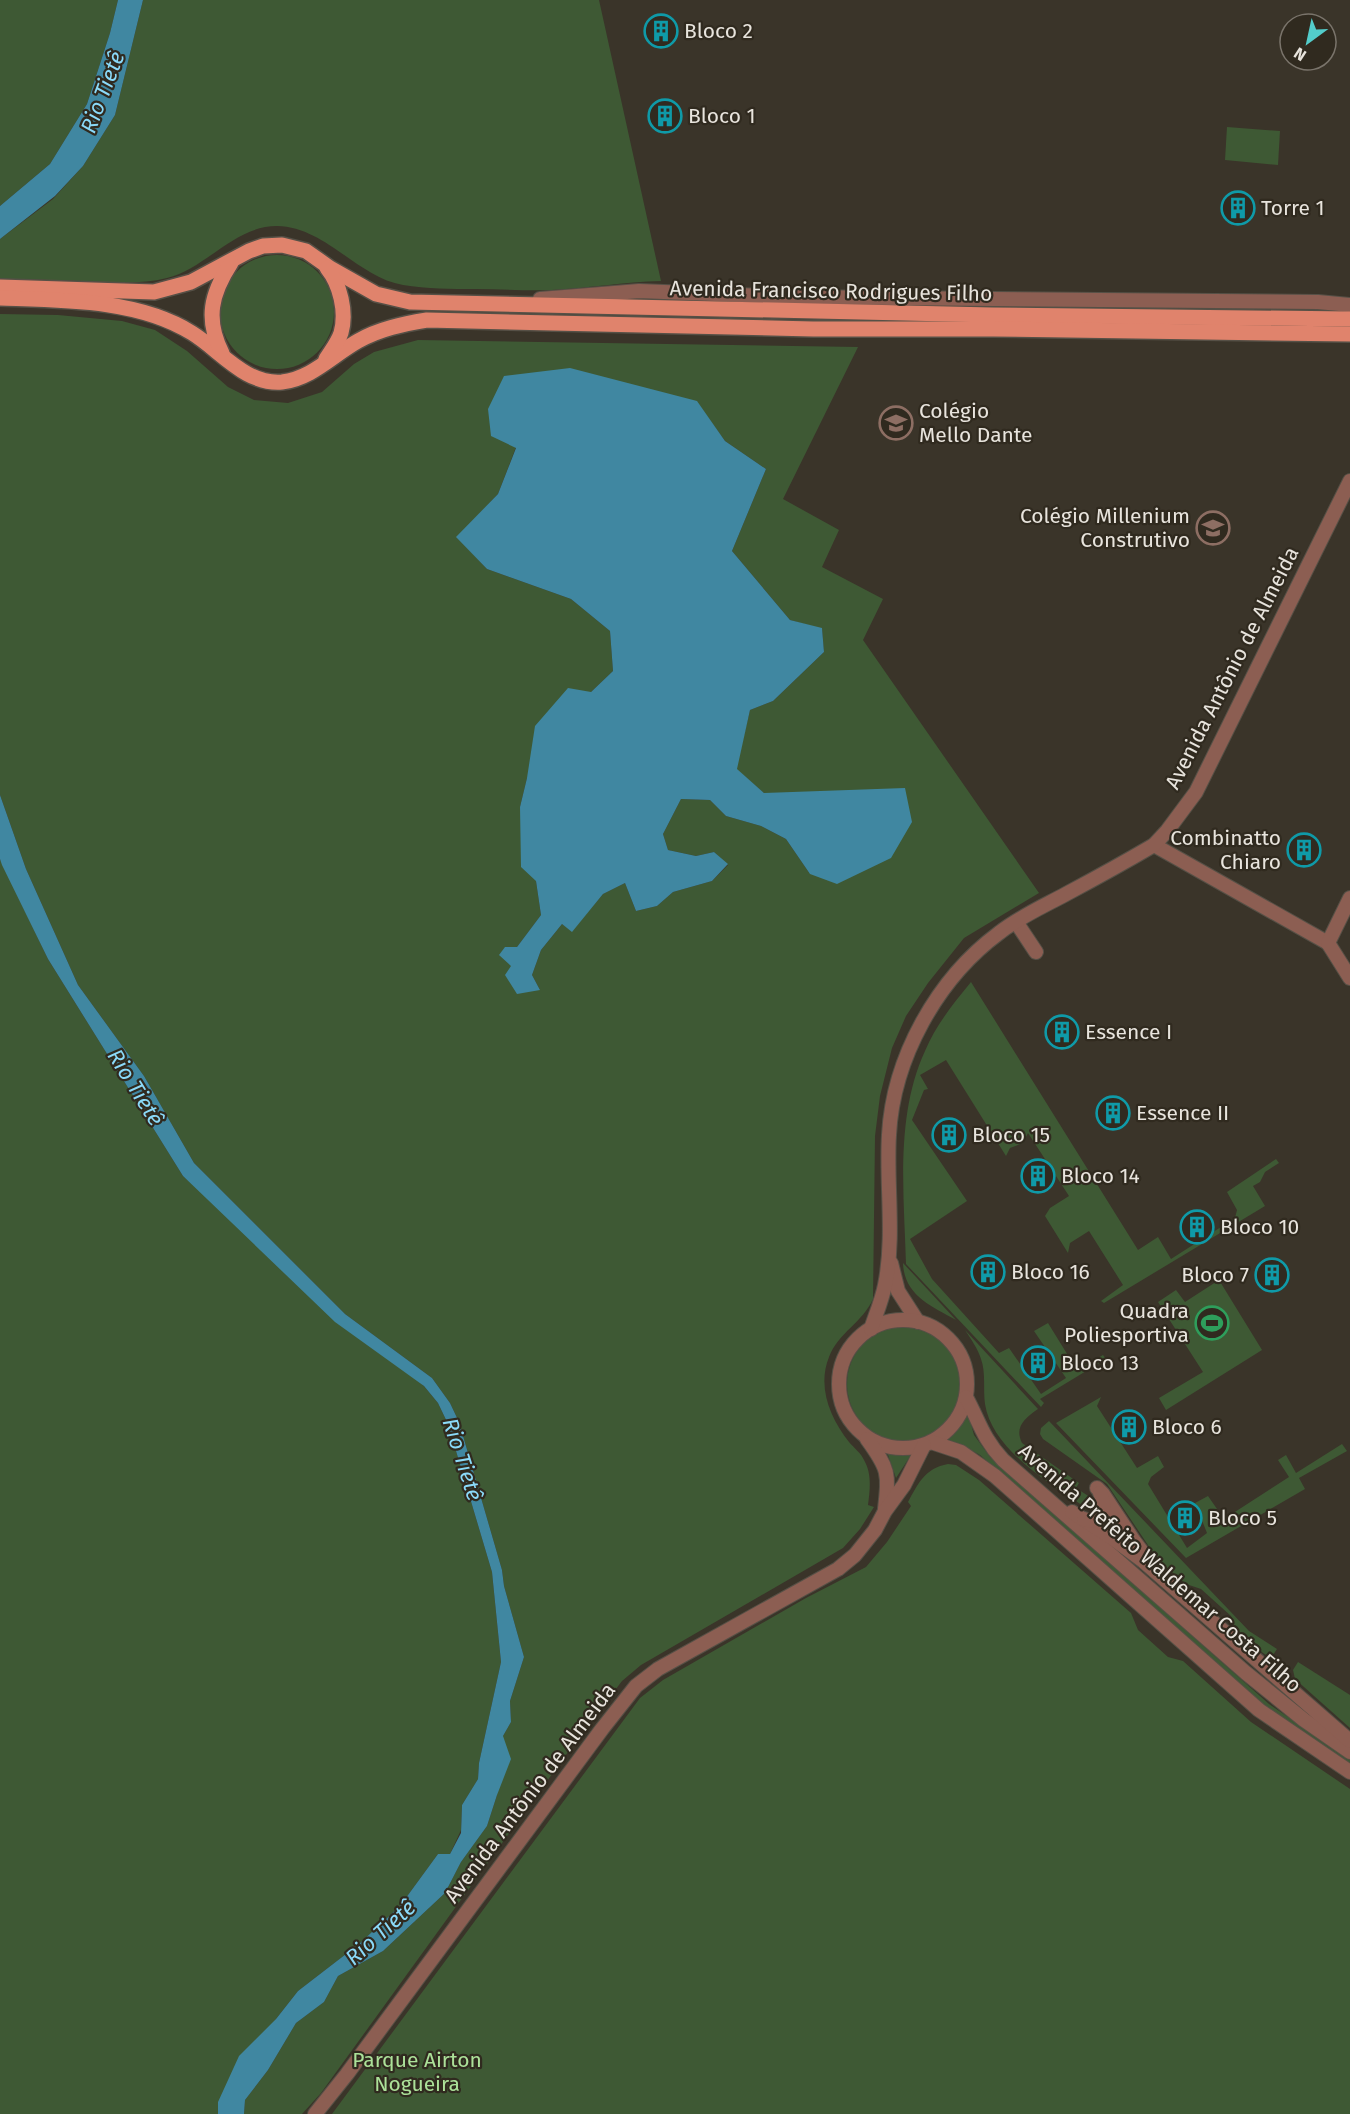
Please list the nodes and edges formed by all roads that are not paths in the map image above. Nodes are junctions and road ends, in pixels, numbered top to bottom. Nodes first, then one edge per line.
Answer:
1 (232, 261) junction
2 (321, 261) junction
3 (0, 287) edge
4 (0, 298) edge
5 (442, 303) junction
6 (1350, 305) edge
7 (1350, 319) edge
8 (1350, 334) edge
9 (225, 357) junction
10 (324, 363) junction
11 (1350, 481) edge
12 (1347, 495) edge
13 (1154, 845) junction
14 (1350, 898) edge
15 (1016, 922) junction
16 (1328, 943) junction
17 (1036, 952) dead end
18 (1350, 978) edge
19 (889, 1249) junction
20 (918, 1322) junction
21 (871, 1329) junction
22 (966, 1397) junction
23 (862, 1433) junction
24 (928, 1443) junction
25 (1042, 1495) junction
26 (885, 1511) junction
27 (1082, 1518) junction
28 (1167, 1581) junction
29 (1350, 1741) edge
30 (1350, 1752) edge
31 (1350, 1772) edge
32 (315, 2114) edge

1 - 2 main road, Avenida Francisco Rodrigues Filho
1 - 3 main road, Avenida Francisco Rodrigues Filho
1 - 9 main road, Avenida Francisco Rodrigues Filho
2 - 5 main road, Avenida Francisco Rodrigues Filho
2 - 10 main road, Avenida Francisco Rodrigues Filho
4 - 9 main road, Avenida Francisco Rodrigues Filho
5 - 6 street
5 - 7 main road, Avenida Francisco Rodrigues Filho
8 - 10 main road, Avenida Francisco Rodrigues Filho
9 - 10 main road, Avenida Francisco Rodrigues Filho
11 - 12 street, Avenida Antônio de Almeida
12 - 13 street, Avenida Antônio de Almeida
13 - 15 street, Avenida Antônio de Almeida
13 - 16 street
14 - 16 street
15 - 17 street
15 - 19 street, Avenida Antônio de Almeida
16 - 18 street
19 - 20 street, Avenida Antônio de Almeida
19 - 21 street, Avenida Antônio de Almeida
20 - 21 street, Avenida Antônio de Almeida
20 - 22 street, Avenida Antônio de Almeida
21 - 23 street, Avenida Antônio de Almeida
22 - 24 street, Avenida Antônio de Almeida
22 - 25 street, Avenida Prefeito Waldemar Costa Filho
23 - 24 street, Avenida Antônio de Almeida
23 - 26 street, Avenida Antônio de Almeida
24 - 26 street, Avenida Antônio de Almeida
24 - 31 street
25 - 27 street
25 - 30 street, Avenida Prefeito Waldemar Costa Filho
26 - 32 street, Avenida Antônio de Almeida
27 - 28 street
27 - 28 street
28 - 29 street

